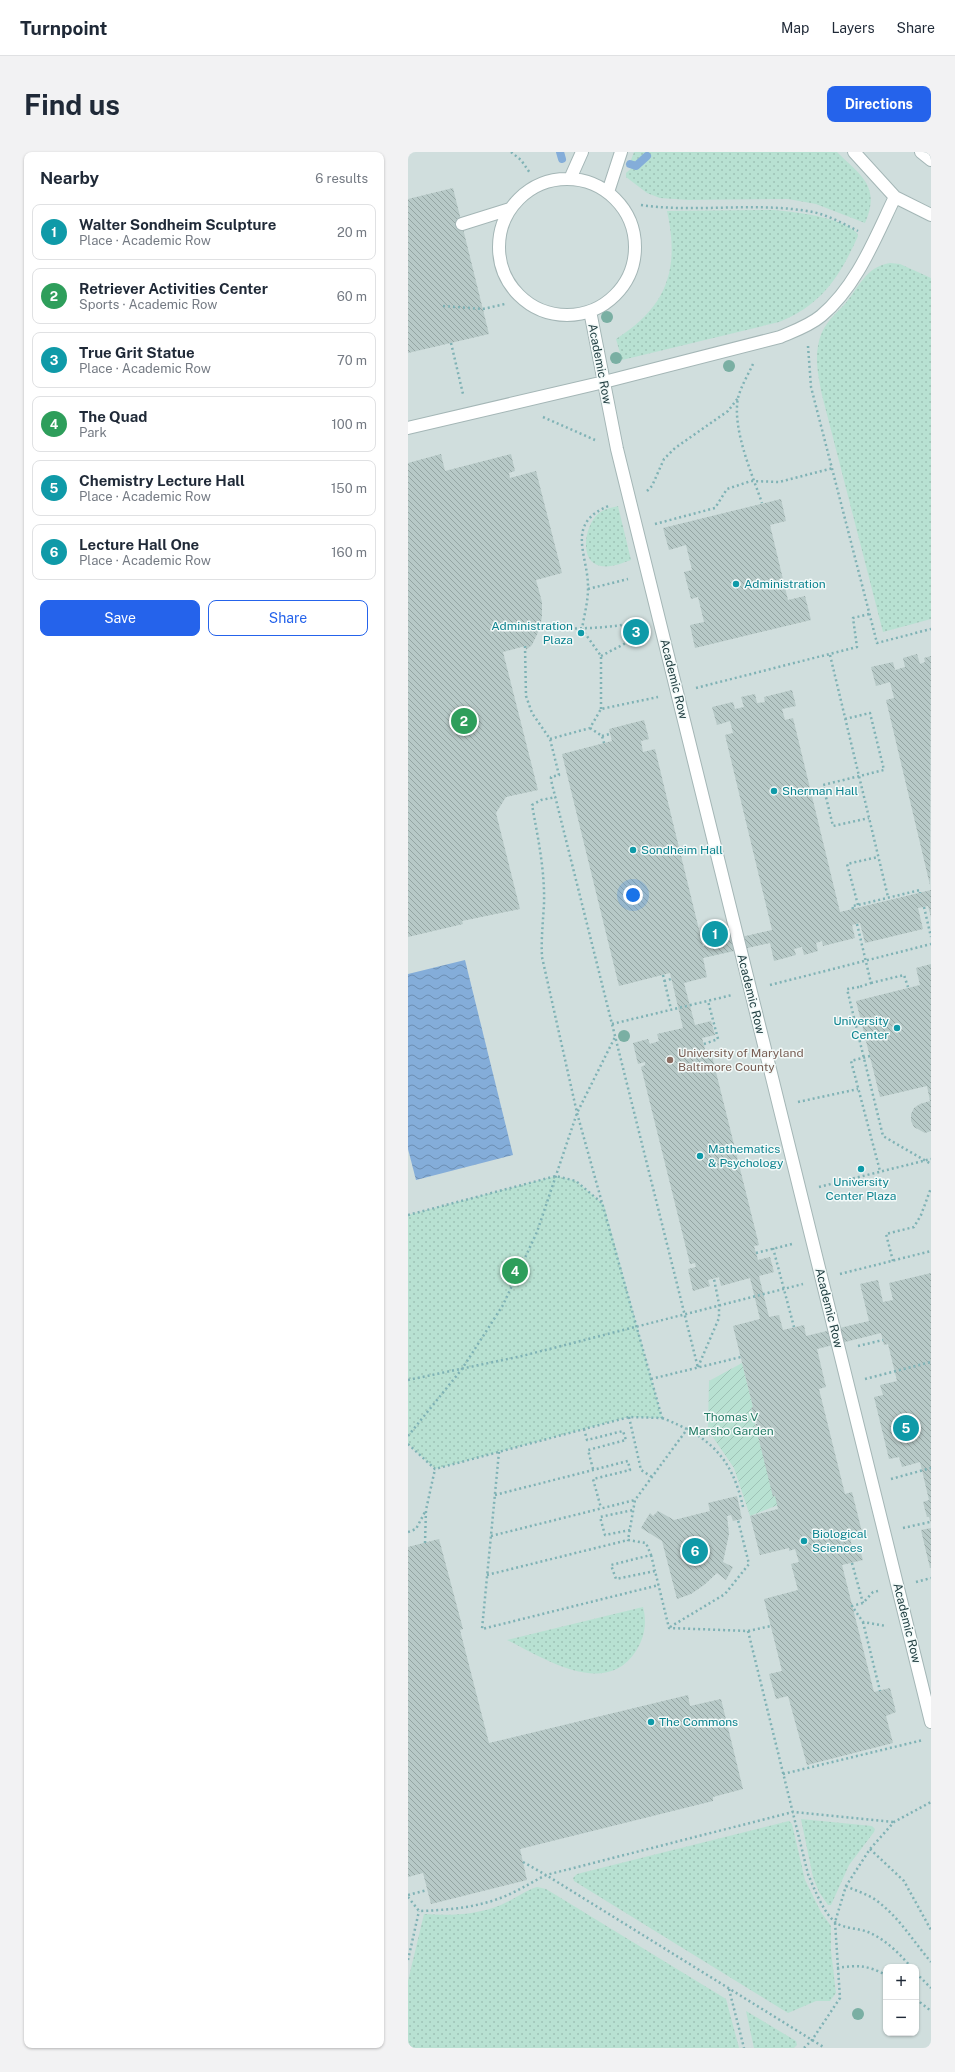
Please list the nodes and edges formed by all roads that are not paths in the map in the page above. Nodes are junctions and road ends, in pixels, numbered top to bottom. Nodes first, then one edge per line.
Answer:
1 (582, 152) edge
2 (621, 152) edge
3 (854, 152) edge
4 (921, 152) edge
5 (931, 160) edge
6 (570, 178) junction
7 (608, 192) junction
8 (895, 197) junction
9 (510, 210) junction
10 (931, 215) edge
11 (462, 224) dead end
12 (590, 311) junction
13 (604, 382) junction
14 (408, 428) edge
15 (931, 1722) edge

1 - 6 street
2 - 7 street
3 - 8 street
4 - 5 street
6 - 7 street
6 - 9 street
7 - 12 street
8 - 10 street
8 - 13 street
9 - 11 street
9 - 12 street
12 - 13 street, Academic Row
13 - 14 street
13 - 15 street, Academic Row

